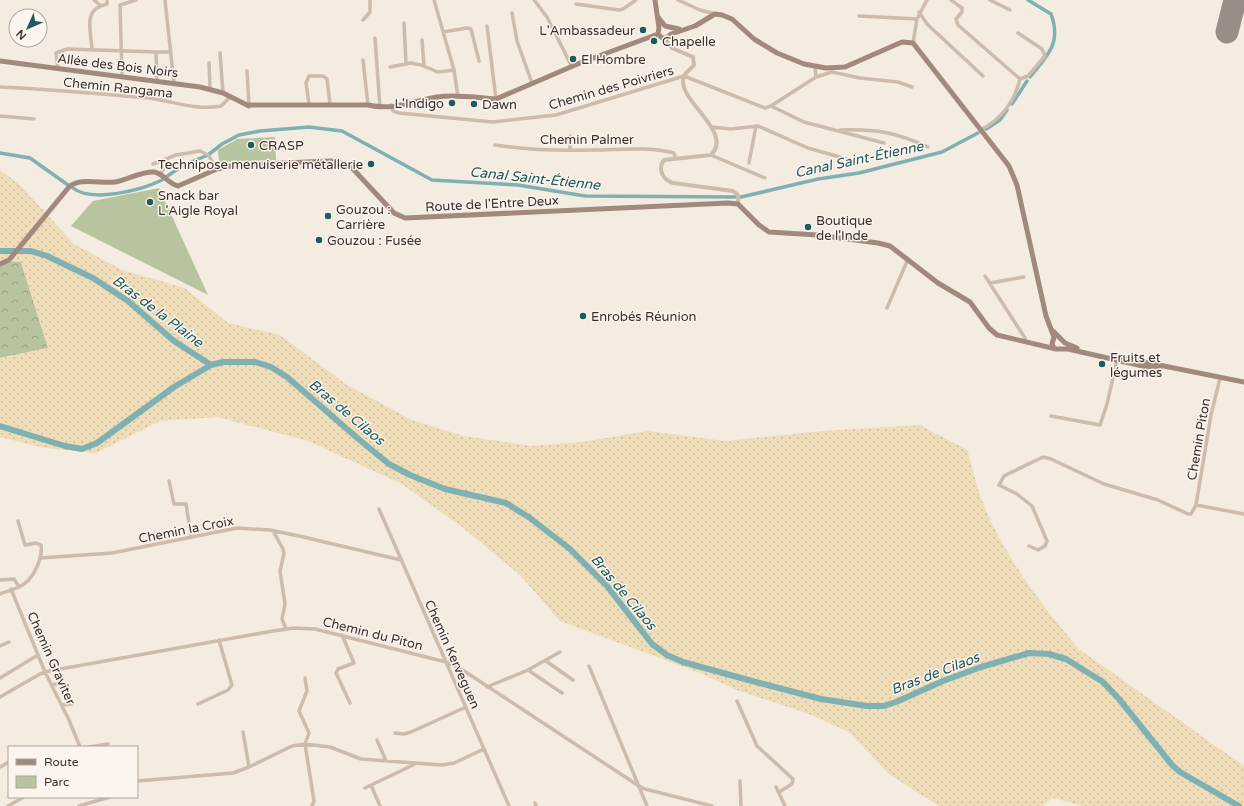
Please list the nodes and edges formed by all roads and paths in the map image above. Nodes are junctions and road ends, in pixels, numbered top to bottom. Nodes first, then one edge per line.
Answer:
1 (94, 0) edge
2 (136, 0) edge
3 (165, 0) edge
4 (370, 0) edge
5 (434, 0) edge
6 (534, 0) edge
7 (636, 0) edge
8 (655, 0) edge
9 (678, 0) edge
10 (927, 0) edge
11 (951, 0) edge
12 (990, 0) edge
13 (107, 2) edge
14 (576, 4) dead end
15 (101, 6) junction
16 (1010, 10) dead end
17 (919, 12) junction
18 (512, 13) dead end
19 (715, 14) junction
20 (657, 16) junction
21 (859, 16) dead end
22 (917, 19) junction
23 (363, 20) dead end
24 (404, 23) dead end
25 (487, 26) dead end
26 (667, 27) junction
27 (681, 29) junction
28 (659, 31) junction
29 (443, 32) junction
30 (1018, 33) dead end
31 (668, 36) junction
32 (375, 38) dead end
33 (422, 40) dead end
34 (913, 43) junction
35 (92, 50) junction
36 (122, 50) junction
37 (156, 52) junction
38 (170, 52) junction
39 (220, 53) dead end
40 (363, 60) dead end
41 (0, 61) edge
42 (479, 61) dead end
43 (209, 63) dead end
44 (406, 64) junction
45 (424, 66) junction
46 (390, 67) dead end
47 (572, 67) junction
48 (815, 67) junction
49 (58, 69) junction
50 (454, 70) junction
51 (247, 71) dead end
52 (684, 76) junction
53 (983, 76) dead end
54 (122, 77) junction
55 (816, 77) junction
56 (1020, 79) junction
57 (157, 81) junction
58 (174, 83) junction
59 (532, 83) junction
60 (0, 87) edge
61 (912, 87) dead end
62 (210, 89) junction
63 (223, 93) junction
64 (458, 97) junction
65 (229, 98) junction
66 (496, 98) junction
67 (310, 104) junction
68 (330, 104) junction
69 (368, 105) junction
70 (249, 106) junction
71 (381, 106) junction
72 (771, 106) junction
73 (391, 107) junction
74 (0, 116) edge
75 (34, 119) dead end
76 (756, 126) junction
77 (711, 127) junction
78 (980, 130) junction
79 (835, 131) junction
80 (570, 136) dead end
81 (884, 143) dead end
82 (495, 145) dead end
83 (928, 147) dead end
84 (570, 150) junction
85 (711, 155) junction
86 (675, 157) junction
87 (165, 159) junction
88 (847, 159) dead end
89 (749, 163) dead end
90 (153, 164) dead end
91 (217, 169) junction
92 (161, 174) junction
93 (765, 178) dead end
94 (738, 204) junction
95 (908, 259) junction
96 (0, 264) edge
97 (985, 276) dead end
98 (1024, 277) dead end
99 (990, 283) junction
100 (887, 308) dead end
101 (1055, 339) junction
102 (1025, 342) junction
103 (1045, 345) junction
104 (1063, 345) junction
105 (1054, 348) junction
106 (1117, 360) junction
107 (1161, 366) junction
108 (1220, 378) junction
109 (1244, 382) edge
110 (1051, 416) dead end
111 (169, 481) dead end
112 (1196, 505) junction
113 (379, 509) dead end
114 (1244, 514) edge
115 (18, 521) dead end
116 (273, 531) junction
117 (191, 537) junction
118 (1029, 546) dead end
119 (40, 558) junction
120 (402, 560) junction
121 (0, 580) edge
122 (19, 587) junction
123 (11, 589) junction
124 (0, 594) edge
125 (286, 630) junction
126 (342, 635) junction
127 (219, 640) junction
128 (9, 642) dead end
129 (0, 646) edge
130 (560, 652) dead end
131 (38, 655) junction
132 (546, 661) junction
133 (446, 662) junction
134 (589, 666) dead end
135 (528, 670) junction
136 (45, 672) junction
137 (0, 678) edge
138 (305, 678) dead end
139 (572, 680) dead end
140 (60, 683) dead end
141 (52, 685) junction
142 (487, 687) junction
143 (562, 693) dead end
144 (0, 697) edge
145 (738, 701) dead end
146 (350, 703) dead end
147 (72, 704) dead end
148 (198, 704) dead end
149 (62, 705) junction
150 (466, 707) junction
151 (243, 732) dead end
152 (395, 733) dead end
153 (377, 740) dead end
154 (108, 744) dead end
155 (305, 744) junction
156 (80, 746) edge
157 (95, 746) edge
158 (484, 749) junction
159 (386, 761) junction
160 (416, 764) junction
161 (249, 767) junction
162 (138, 781) edge
163 (740, 781) dead end
164 (371, 785) junction
165 (639, 786) junction
166 (776, 787) dead end
167 (365, 788) dead end
168 (779, 792) junction
169 (22, 798) edge
170 (101, 798) edge
171 (8, 806) edge
172 (79, 806) edge
173 (312, 806) edge
174 (380, 806) edge
175 (509, 806) edge
176 (647, 806) edge
177 (712, 806) edge
178 (740, 806) edge
179 (785, 806) edge

1 - 15 street
2 - 36 street
3 - 38 street
4 - 23 street
5 - 29 street
6 - 47 street
7 - 14 street
8 - 20 main road
9 - 19 street
10 - 17 street
11 - 56 street
12 - 16 street
13 - 15 street
15 - 35 street
17 - 22 street
17 - 53 street
18 - 59 street
19 - 27 main road
19 - 48 main road
20 - 26 main road
20 - 28 main road
21 - 22 street
22 - 34 street
24 - 44 street
25 - 66 street
26 - 27 main road
26 - 28 main road, Allée des Bois Noirs
26 - 31 main road
27 - 31 main road
28 - 31 main road
28 - 47 main road, Allée des Bois Noirs
29 - 42 street
29 - 50 street
30 - 56 street
31 - 52 street
32 - 71 street
33 - 45 street
34 - 48 main road
34 - 78 main road
35 - 36 street
35 - 49 street
36 - 37 street
36 - 54 street
37 - 38 street
37 - 57 street
38 - 58 street
39 - 63 street
40 - 69 street
41 - 49 main road, Allée des Bois Noirs
43 - 62 street
44 - 45 street
44 - 46 street
45 - 50 street
47 - 59 main road, Allée des Bois Noirs
48 - 55 street
49 - 54 main road, Allée des Bois Noirs
50 - 64 street
51 - 70 street
52 - 72 street, Chemin des Poivriers
52 - 73 street, Chemin des Poivriers
52 - 77 street
54 - 57 main road, Allée des Bois Noirs
55 - 61 street
55 - 72 street
56 - 78 street
57 - 58 main road, Allée des Bois Noirs
58 - 62 main road, Allée des Bois Noirs
59 - 66 main road, Allée des Bois Noirs
60 - 65 street, Chemin Rangama
62 - 63 main road, Allée des Bois Noirs
62 - 65 main road, Allée des Bois Noirs
63 - 65 main road, Allée des Bois Noirs
64 - 66 main road, Allée des Bois Noirs
64 - 73 main road, Allée des Bois Noirs
65 - 70 main road, Allée des Bois Noirs
67 - 68 main road, Allée des Bois Noirs
67 - 68 street
67 - 70 main road, Allée des Bois Noirs
68 - 69 main road, Allée des Bois Noirs
69 - 71 main road, Allée des Bois Noirs
71 - 73 main road, Allée des Bois Noirs
72 - 79 street, Chemin des Poivriers
74 - 75 street
76 - 77 street
76 - 88 street
76 - 89 street
77 - 85 street
78 - 101 main road
79 - 81 street, Chemin des Poivriers
79 - 83 street
80 - 84 street
82 - 84 street, Chemin Palmer
84 - 86 street, Chemin Palmer
85 - 86 street
85 - 93 street
86 - 94 street
87 - 90 street
87 - 91 street
87 - 92 street
91 - 92 main road, Route de l'Entre Deux
91 - 94 main road, Route de l'Entre Deux
92 - 96 main road
94 - 95 main road
95 - 100 street
95 - 102 main road
97 - 99 street
98 - 99 street
99 - 102 street
101 - 103 main road
101 - 104 main road
101 - 105 main road
102 - 103 main road
103 - 105 main road
104 - 105 main road
104 - 106 main road
104 - 107 main road
106 - 107 main road
106 - 110 street
107 - 108 main road
108 - 109 main road
108 - 112 street, Chemin Piton
111 - 117 street
112 - 114 street
112 - 118 street
113 - 120 street, Chemin Kerveguen
115 - 119 street
116 - 117 street, Chemin la Croix
116 - 120 street, Chemin la Croix
116 - 125 street
117 - 119 street, Chemin la Croix
119 - 122 street
120 - 133 street, Chemin Kerveguen
121 - 122 street
122 - 123 street
123 - 124 street
123 - 131 street, Chemin Graviter
125 - 126 street, Chemin du Piton
125 - 127 street, Chemin du Piton
126 - 133 street, Chemin du Piton
126 - 146 street
127 - 136 street, Chemin du Piton
127 - 148 street
128 - 129 street
130 - 132 street
131 - 136 street, Chemin Graviter
131 - 137 street
132 - 135 street
132 - 139 street
133 - 142 street, Chemin du Piton
133 - 150 street, Chemin Kerveguen
134 - 165 street
135 - 142 street
135 - 143 street
136 - 141 street, Chemin Graviter
136 - 144 street, Chemin du Piton
138 - 155 street
140 - 141 street
141 - 149 street, Chemin Graviter
142 - 165 street, Chemin du Piton
145 - 168 street
147 - 149 street
149 - 156 street, Chemin Graviter
150 - 152 street
150 - 158 street, Chemin Kerveguen
151 - 161 street
153 - 159 street
154 - 157 street
155 - 159 street
155 - 161 street
155 - 173 street
158 - 160 street
158 - 175 street, Chemin Kerveguen
159 - 160 street
160 - 164 street
161 - 162 street
163 - 178 street
164 - 167 street
164 - 174 street
165 - 176 street
165 - 177 street, Chemin du Piton
166 - 168 street
168 - 179 street
169 - 171 street
170 - 172 street

